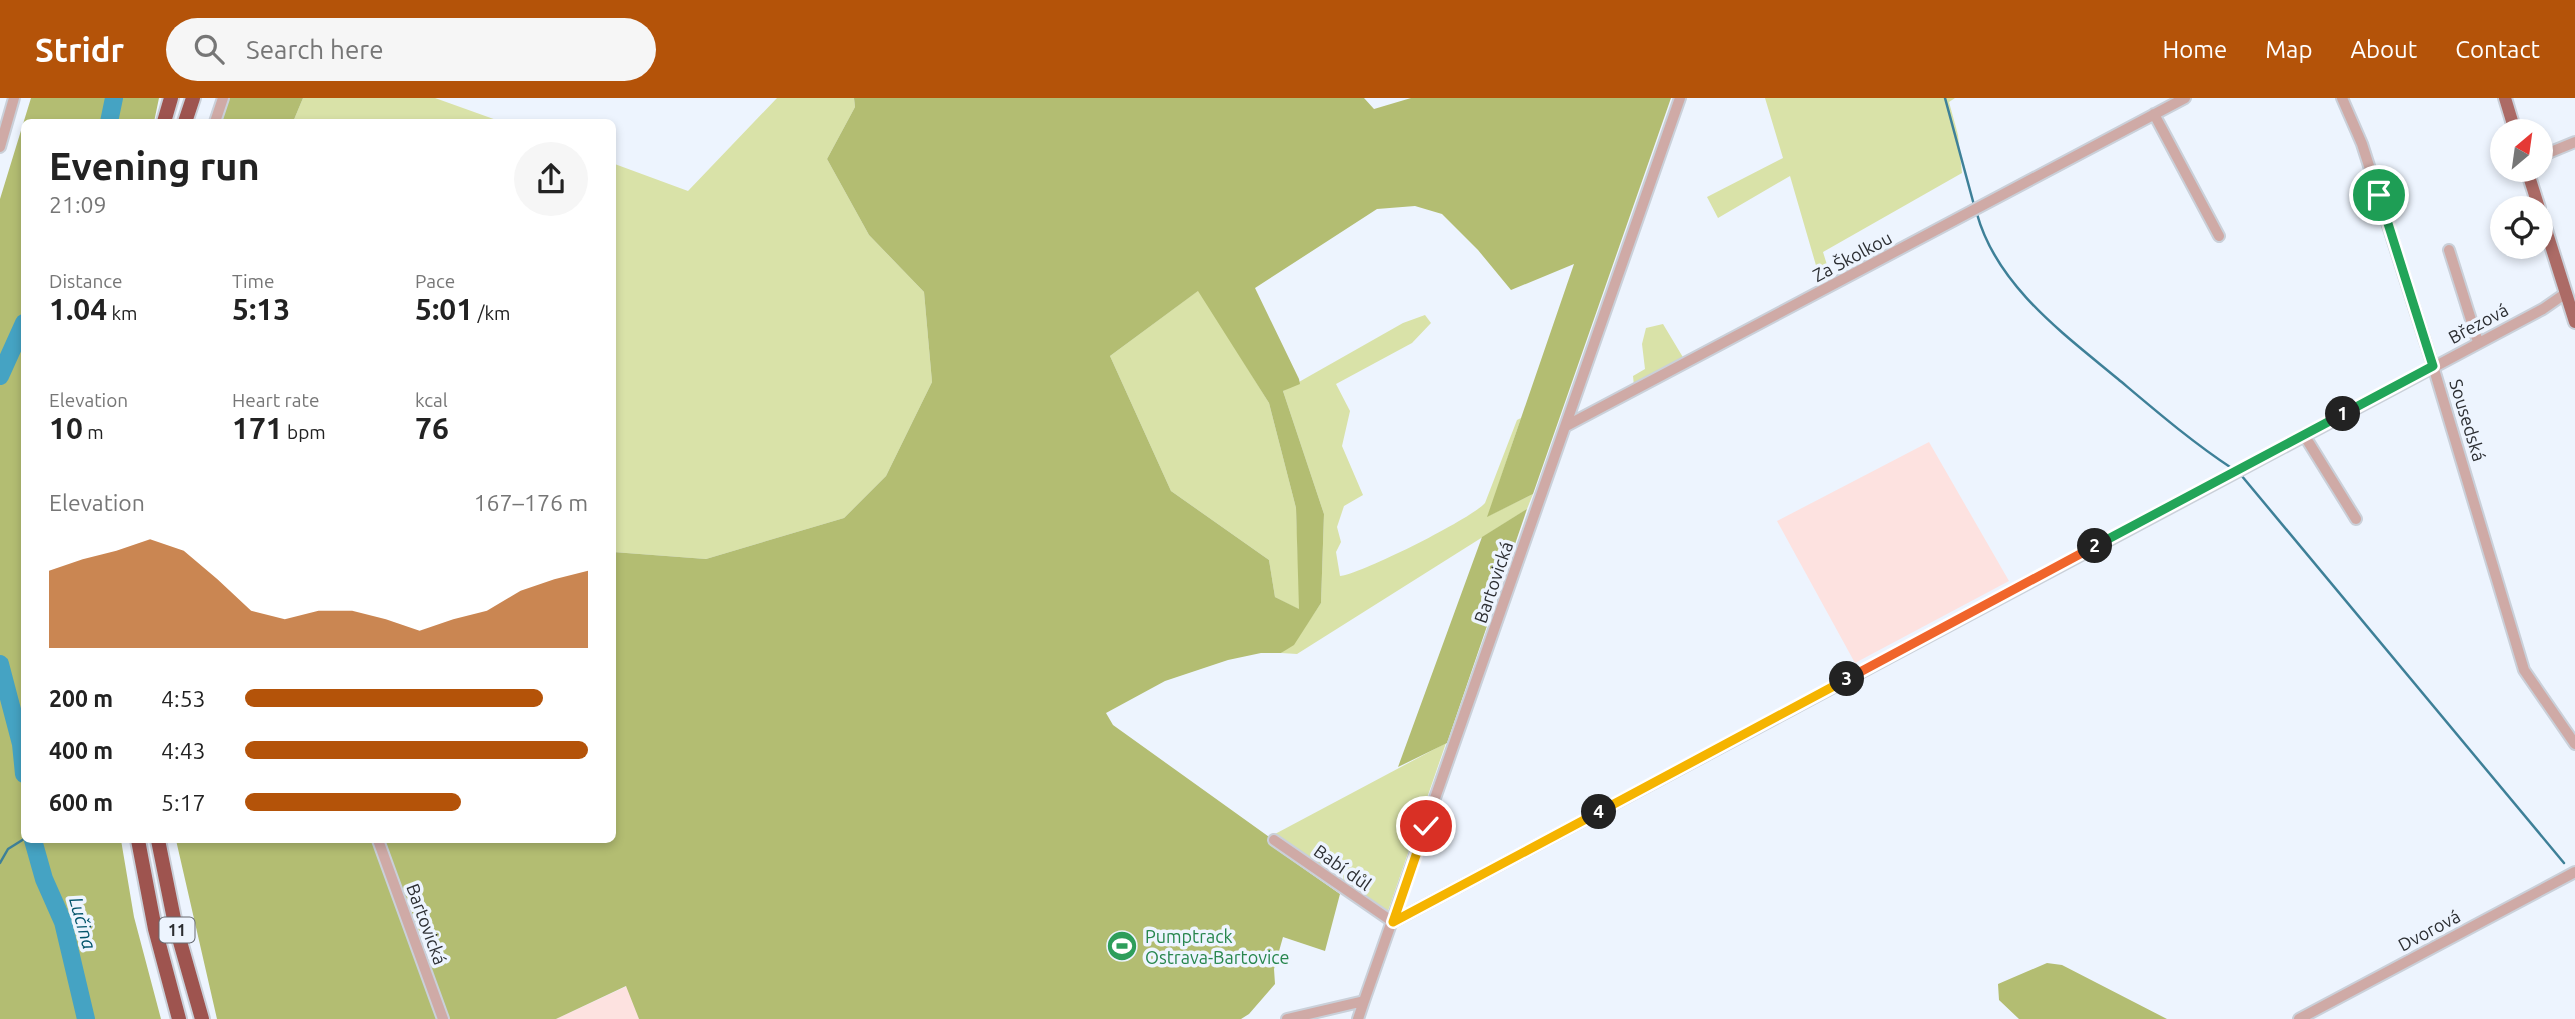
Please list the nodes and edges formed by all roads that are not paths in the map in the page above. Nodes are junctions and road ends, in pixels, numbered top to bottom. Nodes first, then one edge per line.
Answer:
1 (15, 98) edge
2 (171, 98) edge
3 (193, 98) edge
4 (223, 98) edge
5 (1680, 98) edge
6 (2185, 98) edge
7 (2342, 98) edge
8 (2505, 98) edge
9 (2154, 114) junction
10 (165, 119) edge
11 (187, 119) edge
12 (216, 119) edge
13 (2511, 119) edge
14 (2575, 142) edge
15 (0, 147) edge
16 (2553, 151) edge
17 (2220, 236) dead end
18 (2449, 250) dead end
19 (2553, 251) edge
20 (2568, 298) junction
21 (2575, 323) edge
22 (2478, 342) junction
23 (2433, 366) junction
24 (1566, 426) junction
25 (2304, 435) junction
26 (2356, 519) dead end
27 (2575, 744) edge
28 (1274, 840) dead end
29 (139, 843) edge
30 (160, 843) edge
31 (379, 843) edge
32 (2575, 872) edge
33 (1393, 922) junction
34 (1364, 1001) junction
35 (180, 1019) edge
36 (202, 1019) edge
37 (443, 1019) edge
38 (1287, 1019) edge
39 (1358, 1019) edge
40 (2299, 1019) edge

1 - 15 street
2 - 10 highway
3 - 11 highway
4 - 12 street
5 - 24 street, Bartovická
6 - 9 street, Za Školkou
7 - 23 street, Sousedská
8 - 13 main road
9 - 17 street
9 - 24 street, Za Školkou
14 - 16 street
18 - 22 street
19 - 20 main road
20 - 21 main road
20 - 22 street, Březová
22 - 23 street, Březová
23 - 25 street, Březová
23 - 27 street, Sousedská
24 - 33 street, Bartovická
25 - 26 street
25 - 33 street, Březová
28 - 33 street, Babí důl
29 - 35 highway, 11
30 - 36 highway, 11
31 - 37 street, Bartovická
32 - 40 street, Dvorová
33 - 34 street, Bartovická
34 - 38 street
34 - 39 street, Bartovická

